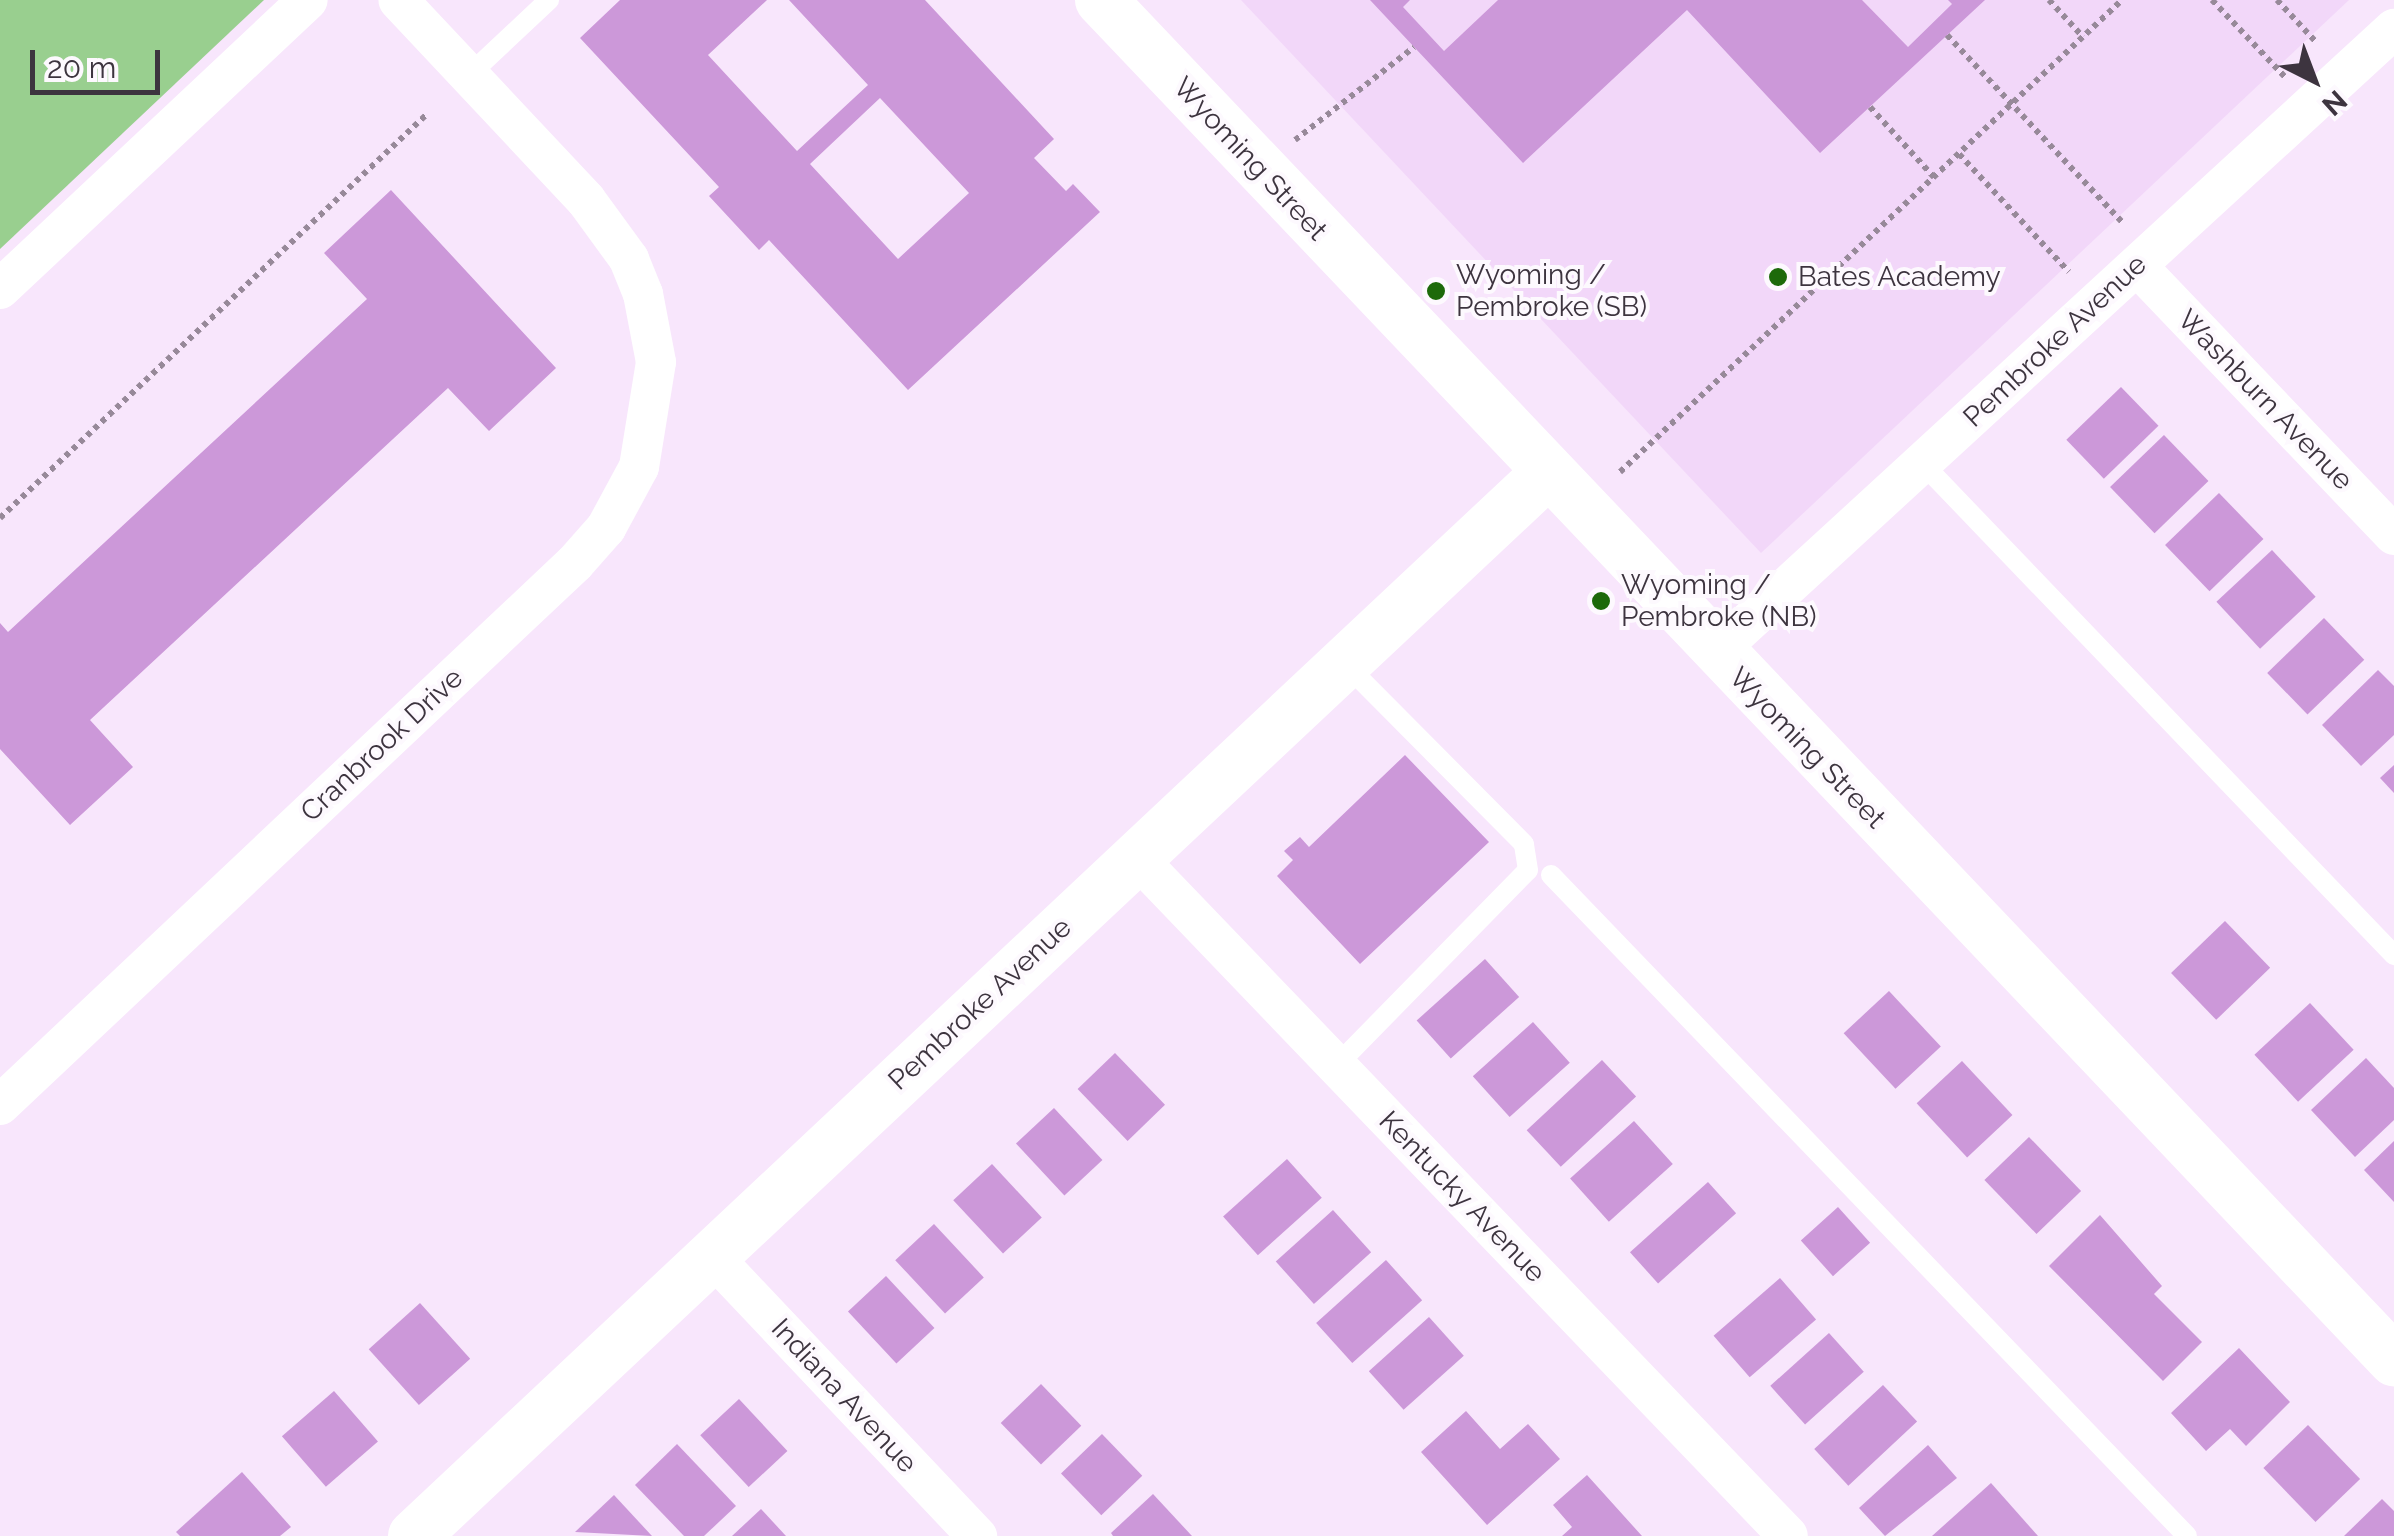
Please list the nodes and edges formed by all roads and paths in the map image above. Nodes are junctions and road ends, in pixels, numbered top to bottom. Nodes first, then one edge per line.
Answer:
1 (308, 0) edge
2 (398, 0) edge
3 (549, 0) edge
4 (1101, 0) edge
5 (2049, 0) edge
6 (2122, 0) edge
7 (2212, 0) edge
8 (2277, 0) edge
9 (2394, 28) edge
10 (1947, 35) dead end
11 (2083, 37) junction
12 (1414, 47) dead end
13 (2321, 47) dead end
14 (469, 75) junction
15 (2286, 78) dead end
16 (2012, 104) junction
17 (1870, 107) dead end
18 (427, 114) dead end
19 (1958, 154) junction
20 (1262, 171) junction
21 (1934, 177) junction
22 (2126, 227) dead end
23 (2137, 266) junction
24 (2073, 276) dead end
25 (0, 289) edge
26 (1922, 463) junction
27 (1620, 472) dead end
28 (1546, 474) junction
29 (0, 518) edge
30 (2394, 535) edge
31 (1716, 652) junction
32 (1344, 663) junction
33 (1136, 858) junction
34 (1551, 875) dead end
35 (2394, 956) edge
36 (1336, 1066) junction
37 (0, 1105) edge
38 (712, 1256) junction
39 (2394, 1360) edge
40 (414, 1536) edge
41 (977, 1536) edge
42 (1788, 1536) edge
43 (2187, 1536) edge

1 - 25 street
2 - 14 street, Cranbrook Drive
3 - 14 lane
4 - 20 street, Wyoming Street
5 - 11 path
6 - 11 path
7 - 15 path
8 - 13 path
9 - 23 street, Pembroke Avenue
10 - 16 path
11 - 16 path
12 - 20 path
14 - 37 street, Cranbrook Drive
16 - 19 path
16 - 22 path
17 - 21 path
18 - 29 path
19 - 21 path
19 - 24 path
20 - 28 street, Wyoming Street
21 - 27 path
23 - 26 street, Pembroke Avenue
23 - 30 street, Washburn Avenue
26 - 31 street, Pembroke Avenue
26 - 35 lane
28 - 31 street, Wyoming Street
28 - 32 street, Pembroke Avenue
31 - 39 street, Wyoming Street
32 - 33 street, Pembroke Avenue
32 - 36 lane
33 - 36 street, Kentucky Avenue
33 - 38 street, Pembroke Avenue
34 - 43 lane
36 - 42 street, Kentucky Avenue
38 - 40 street, Pembroke Avenue
38 - 41 street, Indiana Avenue

